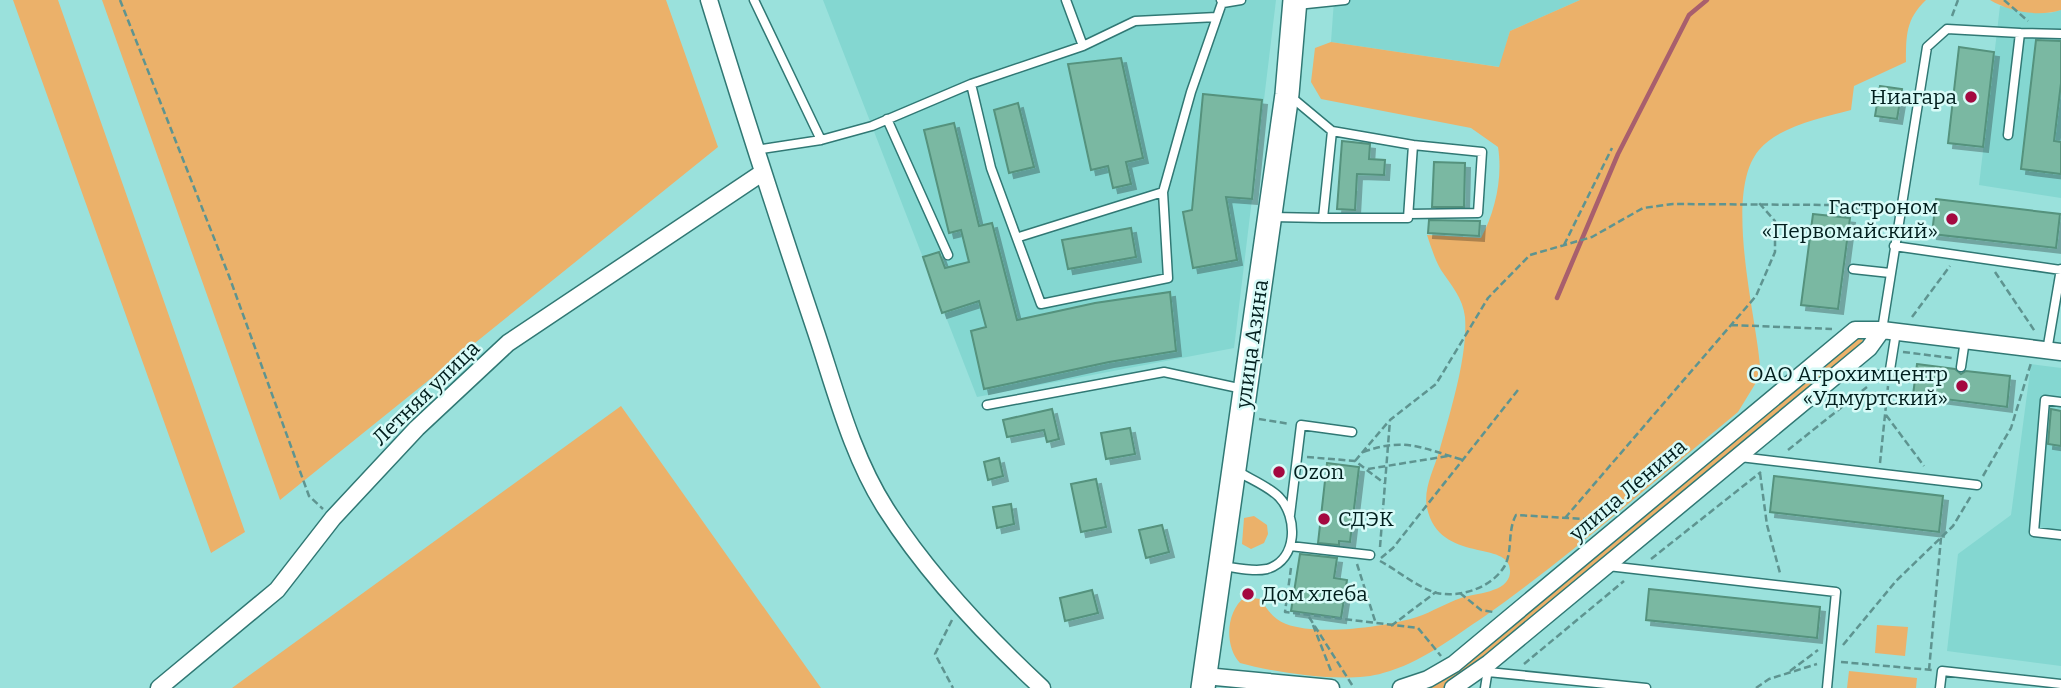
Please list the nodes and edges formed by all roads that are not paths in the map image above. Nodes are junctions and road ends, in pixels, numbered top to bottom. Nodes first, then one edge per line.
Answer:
1 (709, 0) edge
2 (754, 0) edge
3 (1066, 0) edge
4 (1241, 0) edge
5 (1345, 0) edge
6 (1222, 1) edge
7 (1295, 3) edge
8 (1217, 17) junction
9 (2020, 33) junction
10 (2061, 34) edge
11 (1083, 47) junction
12 (971, 84) junction
13 (1287, 94) junction
14 (887, 119) junction
15 (1332, 131) junction
16 (2008, 135) dead end
17 (821, 140) junction
18 (1413, 145) junction
19 (755, 150) junction
20 (762, 173) junction
21 (1163, 192) junction
22 (1409, 214) junction
23 (1269, 216) junction
24 (1323, 219) junction
25 (1019, 237) junction
26 (1894, 246) junction
27 (948, 255) dead end
28 (1853, 269) dead end
29 (2061, 270) edge
30 (1890, 273) junction
31 (1895, 332) junction
32 (1965, 340) junction
33 (2048, 351) edge
34 (1962, 363) road end
35 (1841, 371) junction
36 (1246, 389) junction
37 (2061, 402) edge
38 (987, 405) dead end
39 (1352, 432) dead end
40 (1737, 456) junction
41 (1234, 470) junction
42 (1977, 485) road end
43 (1290, 514) junction
44 (2061, 535) edge
45 (1292, 546) junction
46 (1370, 555) dead end
47 (1220, 566) junction
48 (1604, 566) junction
49 (1488, 667) junction
50 (1204, 682) edge
51 (1332, 682) edge
52 (2020, 684) edge
53 (2061, 684) edge
54 (159, 688) edge
55 (1042, 688) edge
56 (1401, 688) edge
57 (1453, 688) edge
58 (1485, 688) edge
59 (1646, 688) edge
60 (1827, 688) edge
61 (1940, 688) edge

1 - 19 street
2 - 17 lane
3 - 11 lane
4 - 6 lane
5 - 7 lane
6 - 8 lane
7 - 13 street, улица Азина
8 - 11 lane
8 - 21 lane
9 - 10 lane
9 - 16 lane
9 - 26 lane
11 - 12 lane
12 - 14 lane
12 - 25 lane
13 - 15 lane
13 - 23 street, улица Азина
14 - 17 lane
14 - 27 lane
15 - 18 lane
15 - 24 lane
17 - 19 lane
18 - 22 lane
18 - 22 lane
19 - 20 street
20 - 54 street, Летняя улица
20 - 55 street
21 - 25 lane
21 - 25 lane
22 - 24 lane
23 - 24 lane
23 - 36 street, улица Азина
26 - 29 lane
26 - 30 lane
28 - 30 lane
29 - 33 lane
30 - 31 lane
31 - 32 street
31 - 35 street, улица Ленина
31 - 35 lane
31 - 56 street, улица Ленина
32 - 33 street
32 - 34 lane
35 - 40 street, улица Ленина
36 - 38 lane
36 - 41 street, улица Азина
37 - 44 lane
39 - 43 lane
40 - 42 lane
40 - 48 street, улица Ленина
41 - 43 lane
41 - 47 street, улица Азина
43 - 45 lane
45 - 46 lane
45 - 47 lane
47 - 50 street, улица Азина
48 - 49 street, улица Ленина
48 - 60 lane
49 - 57 street, улица Ленина
49 - 58 lane
49 - 59 lane
50 - 51 street
52 - 53 lane
52 - 61 lane

